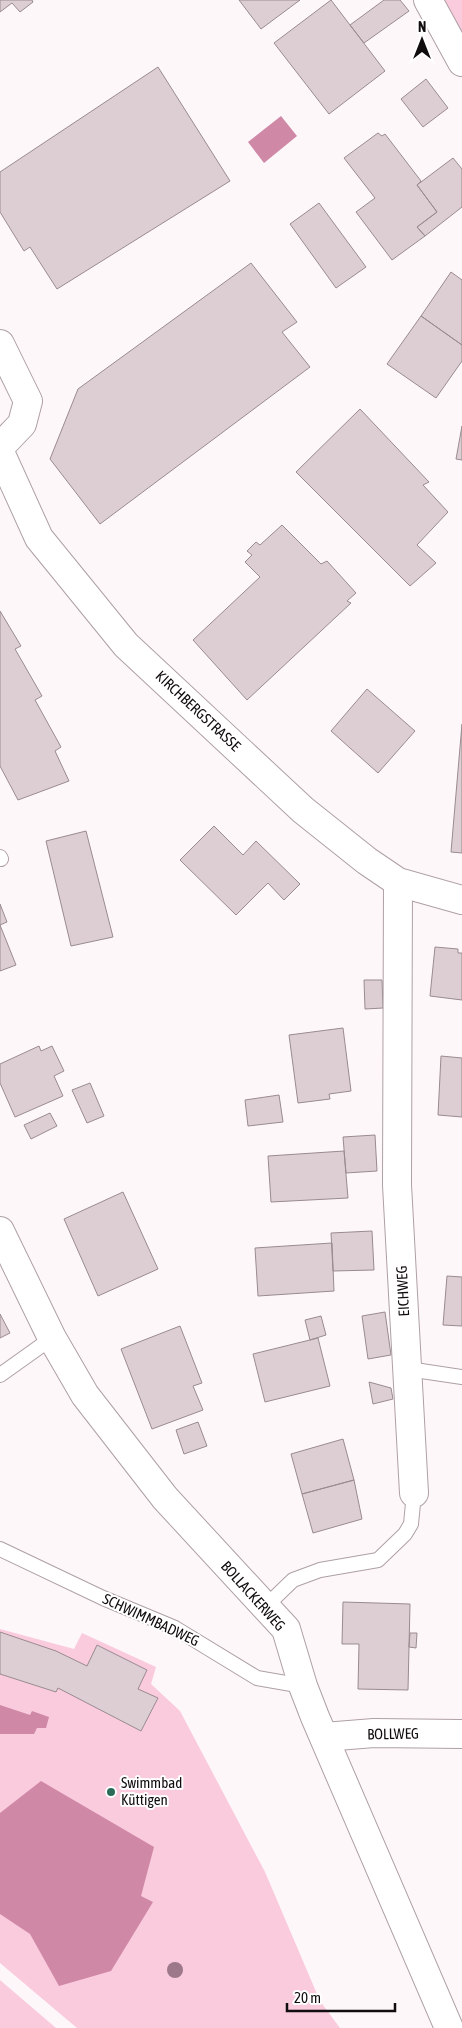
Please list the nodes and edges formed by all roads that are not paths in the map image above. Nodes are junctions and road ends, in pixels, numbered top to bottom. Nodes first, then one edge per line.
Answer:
1 (428, 0) edge
2 (462, 62) edge
3 (0, 344) edge
4 (0, 447) edge
5 (0, 452) edge
6 (398, 882) junction
7 (462, 900) edge
8 (0, 1231) edge
9 (52, 1338) junction
10 (408, 1369) junction
11 (0, 1375) edge
12 (462, 1377) edge
13 (414, 1493) joint
14 (0, 1548) edge
15 (265, 1607) junction
16 (303, 1686) junction
17 (462, 1734) edge
18 (324, 1737) junction
19 (449, 2028) edge

1 - 2 street
3 - 4 street
5 - 6 street, KIRCHBERGSTRASSE
6 - 7 street, KIRCHBERGSTRASSE
6 - 10 street, EICHWEG
8 - 9 street, BOLLACKERWEG
9 - 11 lane
9 - 15 street, BOLLACKERWEG
10 - 12 lane
10 - 13 street, EICHWEG
13 - 15 lane, EICHWEG
14 - 16 lane, SCHWIMMBADWEG
15 - 16 street, BOLLACKERWEG
16 - 18 street, BOLLACKERWEG
17 - 18 street, BOLLWEG
18 - 19 street, BOLLACKERWEG

